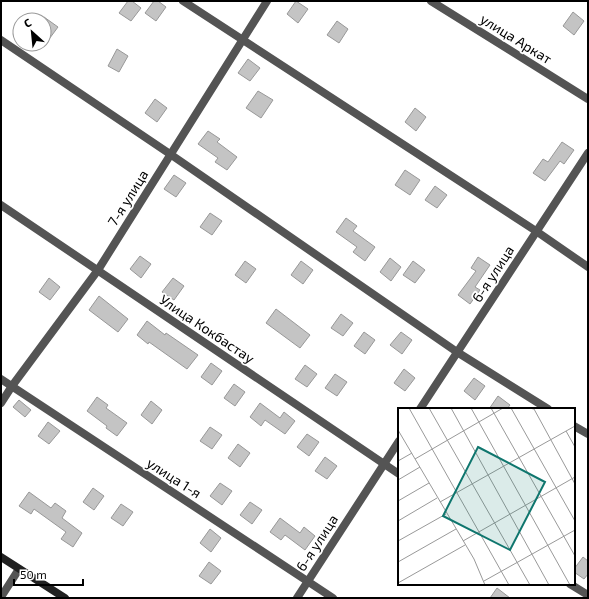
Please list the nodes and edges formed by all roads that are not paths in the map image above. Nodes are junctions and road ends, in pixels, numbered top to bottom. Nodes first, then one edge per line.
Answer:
1 (184, 1) edge
2 (267, 1) edge
3 (431, 1) edge
4 (1, 40) edge
5 (242, 40) junction
6 (588, 99) edge
7 (588, 153) edge
8 (170, 154) junction
9 (1, 205) edge
10 (536, 231) junction
11 (588, 266) edge
12 (98, 270) junction
13 (457, 352) junction
14 (1, 379) edge
15 (12, 386) junction
16 (1, 403) edge
17 (421, 408) edge
18 (546, 408) edge
19 (575, 427) edge
20 (588, 434) edge
21 (398, 443) edge
22 (384, 464) junction
23 (398, 473) edge
24 (1, 557) edge
25 (19, 569) junction
26 (308, 582) junction
27 (572, 585) edge
28 (588, 595) edge
29 (1, 597) edge
30 (65, 598) edge
31 (296, 598) edge
32 (333, 598) edge

1 - 5 street
2 - 5 street, 7-я улица
3 - 6 street, улица Аркат
4 - 8 street
5 - 8 street, 7-я улица
5 - 10 street
7 - 10 street, 6-я улица
8 - 12 street, 7-я улица
8 - 13 street
9 - 12 street, Улица Кокбастау
10 - 11 street
10 - 13 street, 6-я улица
12 - 15 street, 7-я улица
12 - 22 street, Улица Кокбастау
13 - 17 street, 6-я улица
13 - 18 street
14 - 15 street, улица 1-я
15 - 16 street, 7-я улица
15 - 26 street, улица 1-я
19 - 20 street
21 - 22 street, 6-я улица
22 - 23 street, Улица Кокбастау
22 - 26 street, 6-я улица
24 - 25 street
25 - 29 street
25 - 30 street
26 - 31 street, 6-я улица
26 - 32 street, улица 1-я
27 - 28 street

